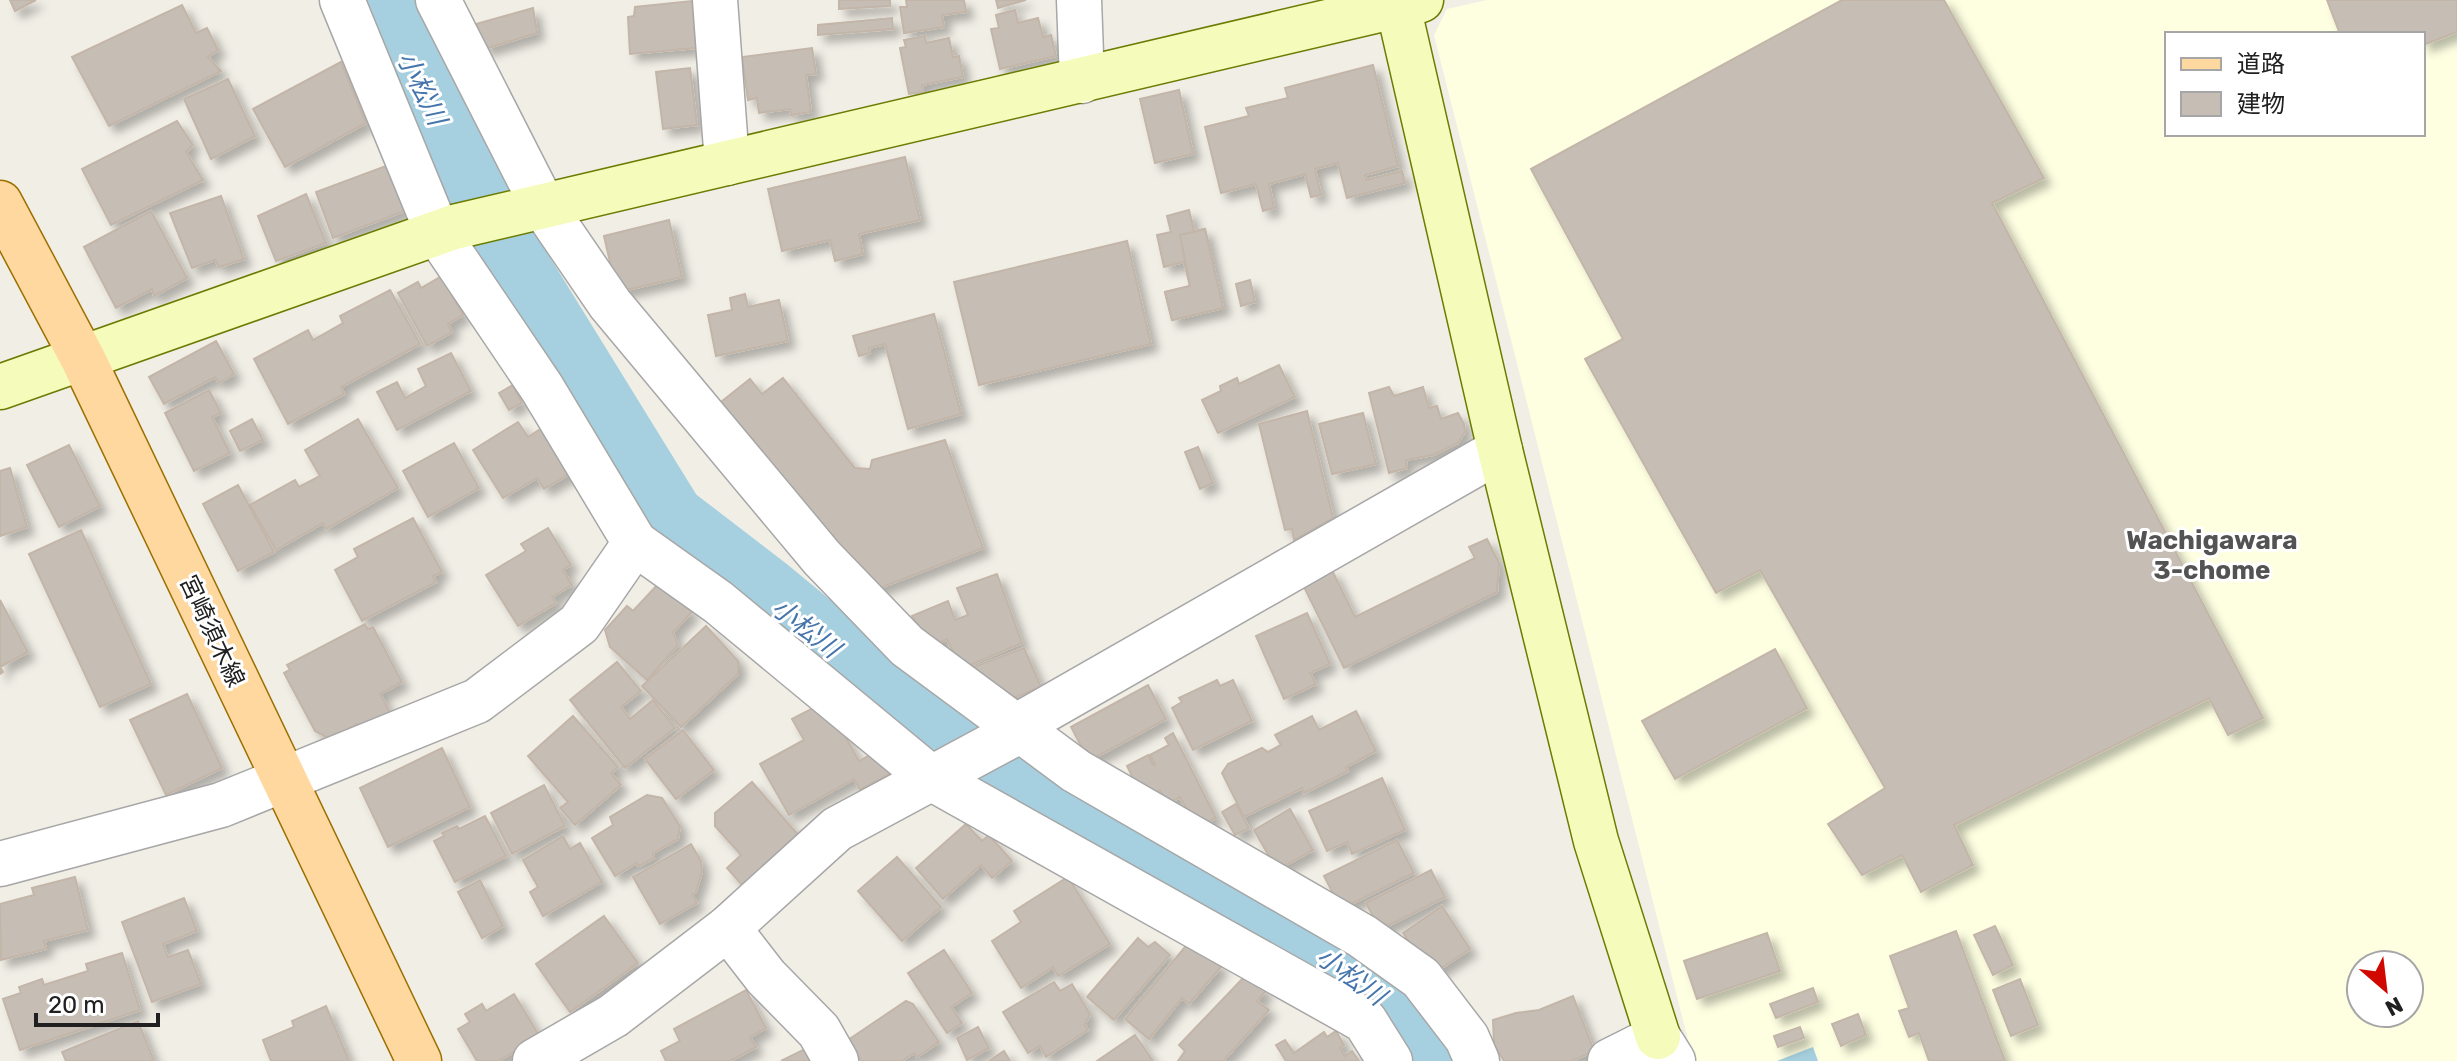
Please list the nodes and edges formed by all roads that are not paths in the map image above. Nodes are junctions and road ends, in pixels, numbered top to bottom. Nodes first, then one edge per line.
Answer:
1 (342, 0) edge
2 (438, 0) edge
3 (715, 0) edge
4 (1079, 0) edge
5 (1410, 3) edge
6 (1082, 81) junction
7 (727, 163) junction
8 (0, 203) edge
9 (532, 209) junction
10 (446, 231) junction
11 (83, 359) junction
12 (0, 387) edge
13 (1500, 450) junction
14 (635, 543) junction
15 (1014, 731) junction
16 (931, 778) junction
17 (283, 780) junction
18 (0, 864) edge
19 (728, 928) junction
20 (1666, 1049) edge
21 (419, 1061) edge
22 (535, 1061) edge
23 (836, 1061) edge
24 (1390, 1061) edge
25 (1477, 1061) edge
26 (1610, 1061) edge

1 - 10 street
2 - 9 street
3 - 7 street
4 - 6 street
5 - 6 street
5 - 13 street
6 - 7 street
7 - 9 street
8 - 11 main road, 宮崎須木線
9 - 10 street
9 - 15 street
10 - 11 street
10 - 14 street
11 - 12 street
11 - 17 main road, 宮崎須木線
13 - 15 street
13 - 20 street
14 - 16 street
14 - 17 street
15 - 16 street
15 - 25 street
16 - 19 street
16 - 24 street
17 - 18 street
17 - 21 main road, 宮崎須木線
19 - 22 street
19 - 23 street
20 - 26 street

